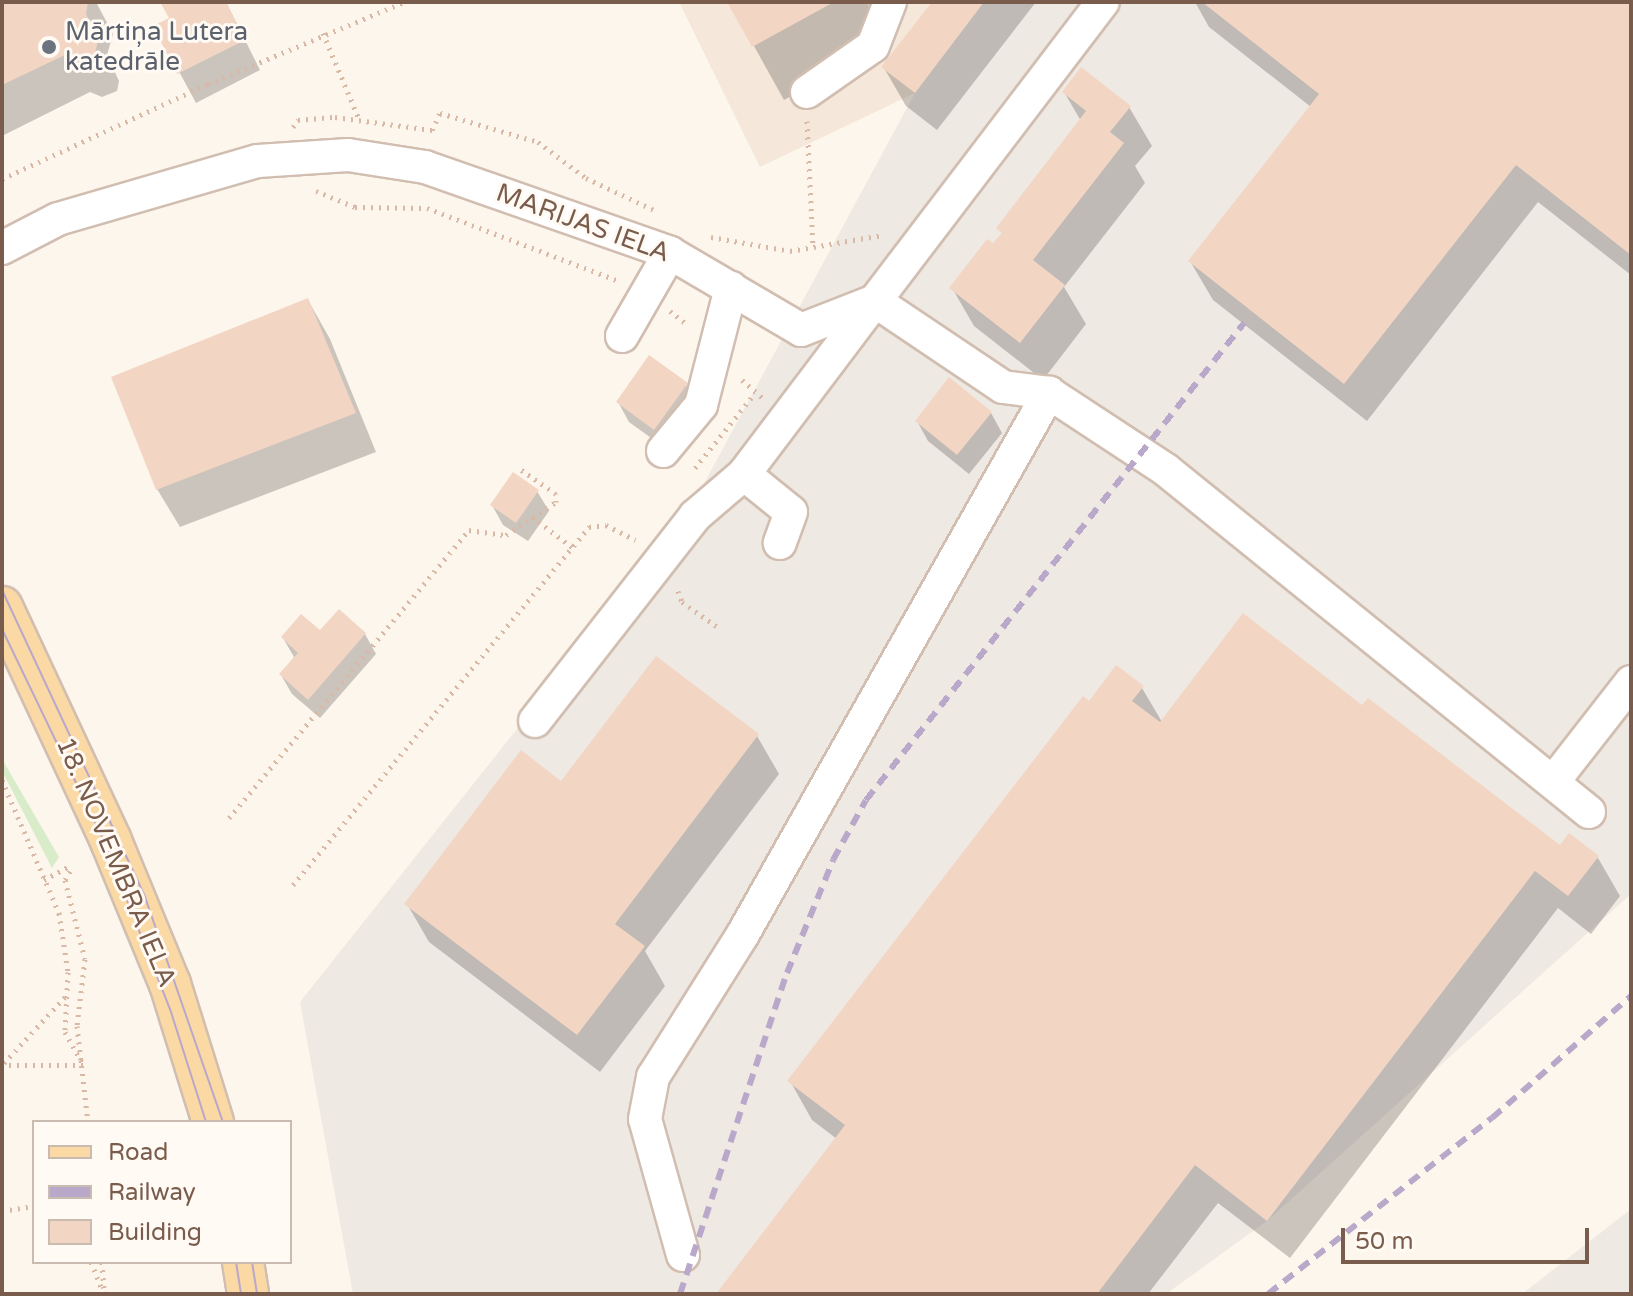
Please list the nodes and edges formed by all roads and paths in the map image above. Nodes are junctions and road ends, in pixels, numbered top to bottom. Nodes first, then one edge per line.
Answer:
1 (404, 2) edge
2 (890, 2) edge
3 (1103, 2) edge
4 (323, 33) junction
5 (807, 92) dead end
6 (359, 120) dead end
7 (432, 130) dead end
8 (807, 152) dead end
9 (2, 179) edge
10 (303, 186) dead end
11 (668, 218) dead end
12 (705, 235) dead end
13 (922, 238) junction
14 (2, 248) edge
15 (813, 248) junction
16 (670, 253) junction
17 (731, 288) junction
18 (646, 293) junction
19 (875, 301) junction
20 (622, 336) dead end
21 (717, 347) junction
22 (1049, 393) junction
23 (788, 418) junction
24 (663, 451) dead end
25 (520, 469) dead end
26 (744, 474) junction
27 (532, 517) junction
28 (639, 542) dead end
29 (780, 543) dead end
30 (572, 547) junction
31 (2, 607) edge
32 (1631, 682) edge
33 (535, 721) dead end
34 (2, 780) edge
35 (1553, 782) junction
36 (1589, 812) dead end
37 (229, 818) dead end
38 (44, 880) junction
39 (293, 885) dead end
40 (67, 996) junction
41 (3, 1064) edge
42 (83, 1065) junction
43 (88, 1120) edge
44 (212, 1120) edge
45 (32, 1206) edge
46 (2, 1211) edge
47 (683, 1255) dead end
48 (92, 1264) edge
49 (102, 1264) edge
50 (243, 1264) edge
51 (104, 1294) edge
52 (248, 1294) edge

1 - 4 path
2 - 5 street
3 - 13 street
4 - 6 path
4 - 9 path
7 - 11 path
8 - 15 path
10 - 18 path
12 - 15 path
13 - 15 path
13 - 19 street
14 - 16 street, MARIJAS IELA
16 - 17 street, MARIJAS IELA
16 - 18 street
17 - 19 street, MARIJAS IELA
17 - 21 street
18 - 20 street
18 - 21 path
19 - 22 street
19 - 23 street
21 - 23 path
21 - 24 street
22 - 35 street
22 - 47 street
23 - 26 street
25 - 27 path
26 - 29 street
26 - 33 street
27 - 30 path
27 - 37 path
28 - 30 path
30 - 39 path
31 - 44 main road, 18. NOVEMBRA IELA
32 - 35 street
34 - 38 path
35 - 36 street
38 - 40 path
38 - 42 path
40 - 41 path
40 - 42 path
41 - 42 path
42 - 43 path
45 - 46 path
48 - 51 path
49 - 51 path
50 - 52 main road

